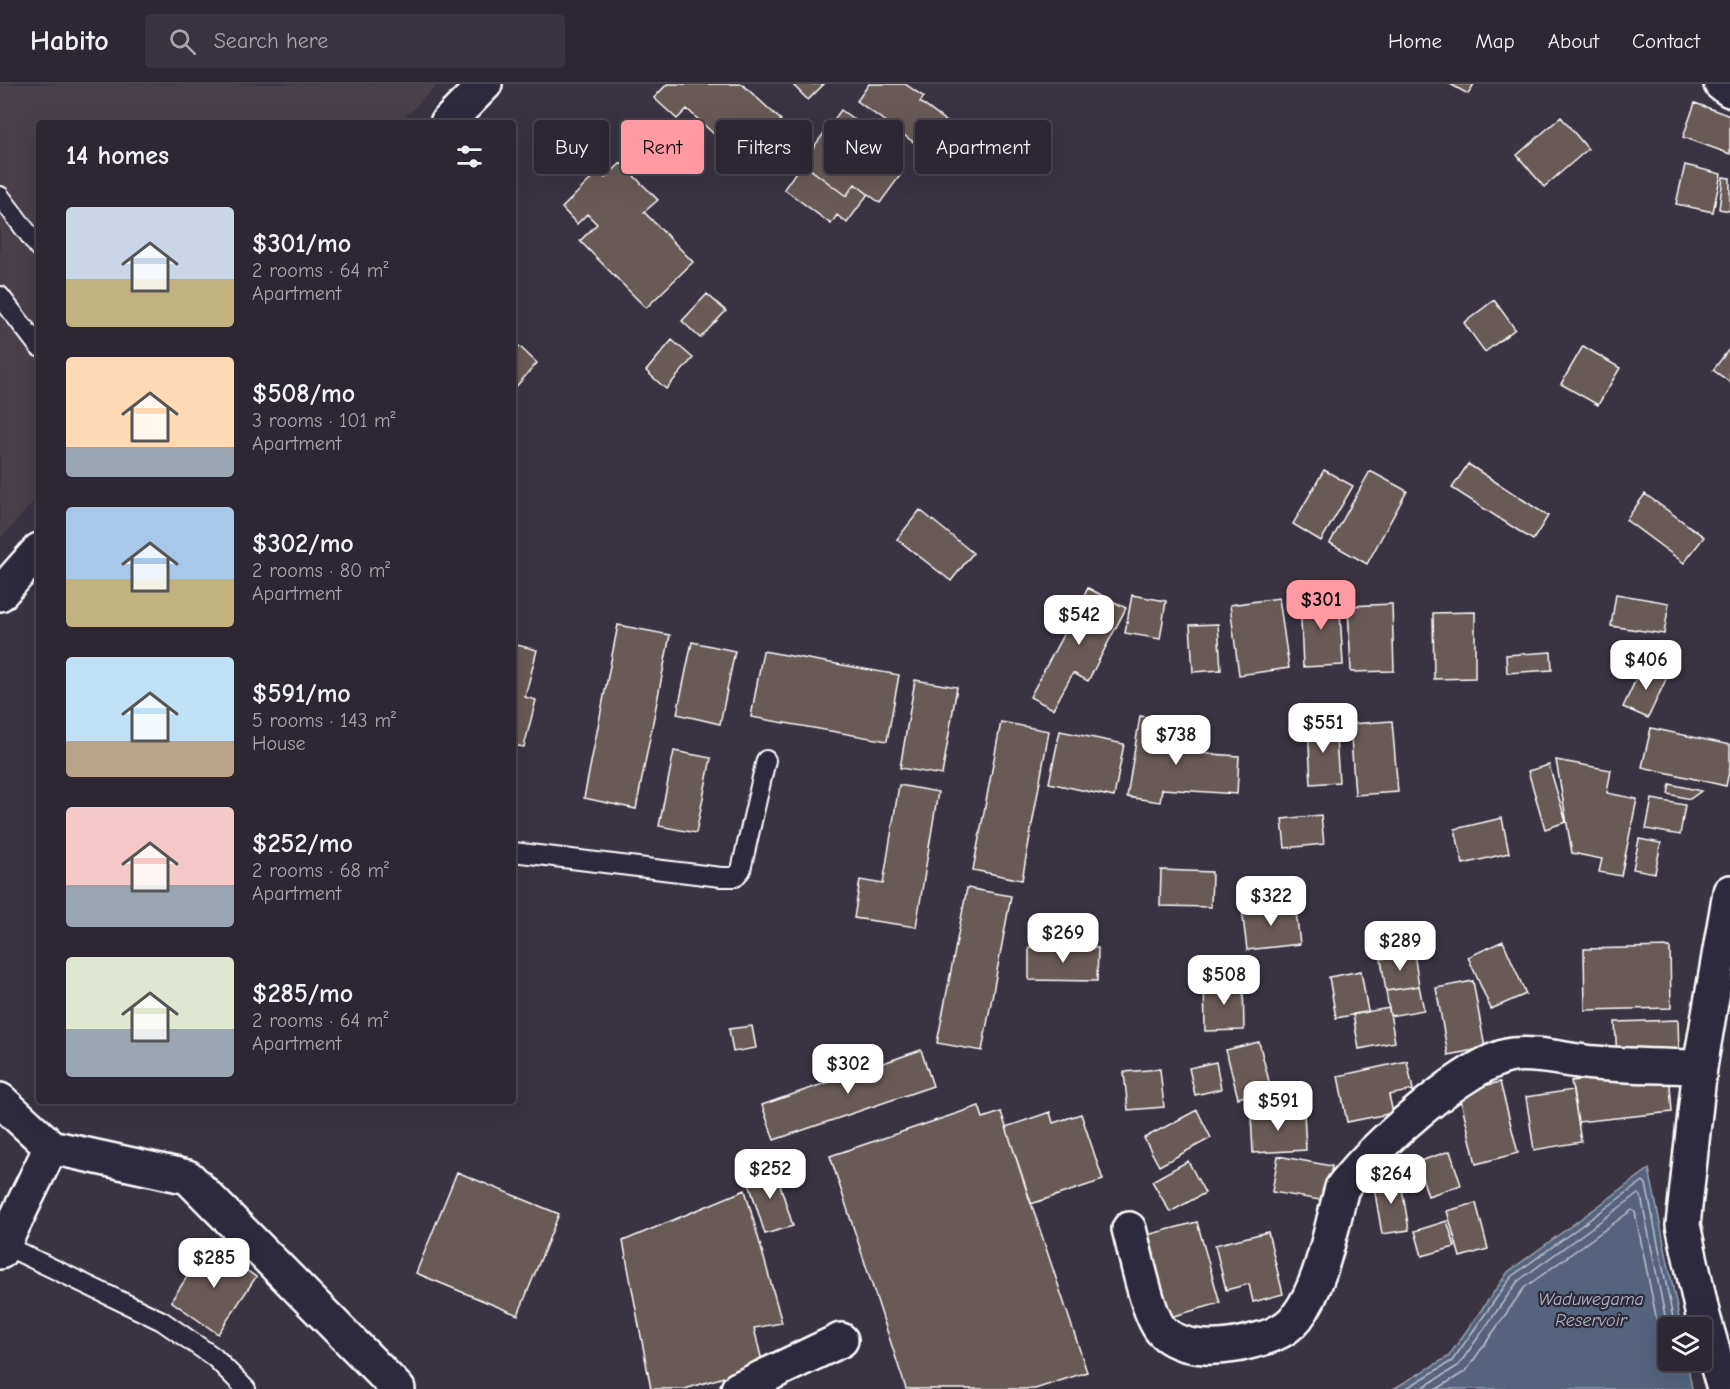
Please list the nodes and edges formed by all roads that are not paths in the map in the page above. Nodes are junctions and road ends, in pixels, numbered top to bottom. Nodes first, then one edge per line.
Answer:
1 (485, 84) edge
2 (1721, 84) edge
3 (1730, 90) edge
4 (450, 120) edge
5 (0, 196) edge
6 (36, 244) edge
7 (0, 296) edge
8 (36, 343) edge
9 (36, 554) edge
10 (0, 594) edge
11 (766, 760) dead end
12 (516, 852) edge
13 (1730, 892) edge
14 (1700, 1067) junction
15 (0, 1100) edge
16 (51, 1147) junction
17 (1129, 1228) dead end
18 (2, 1249) edge
19 (841, 1340) dead end
20 (246, 1389) edge
21 (398, 1389) edge
22 (738, 1389) edge
23 (1724, 1389) edge

1 - 4 street
2 - 3 street
5 - 6 lane
7 - 8 lane
9 - 10 street
11 - 12 lane
13 - 14 street
14 - 17 street
14 - 23 street
15 - 16 street
16 - 18 street
16 - 21 street
18 - 20 lane
19 - 22 street

